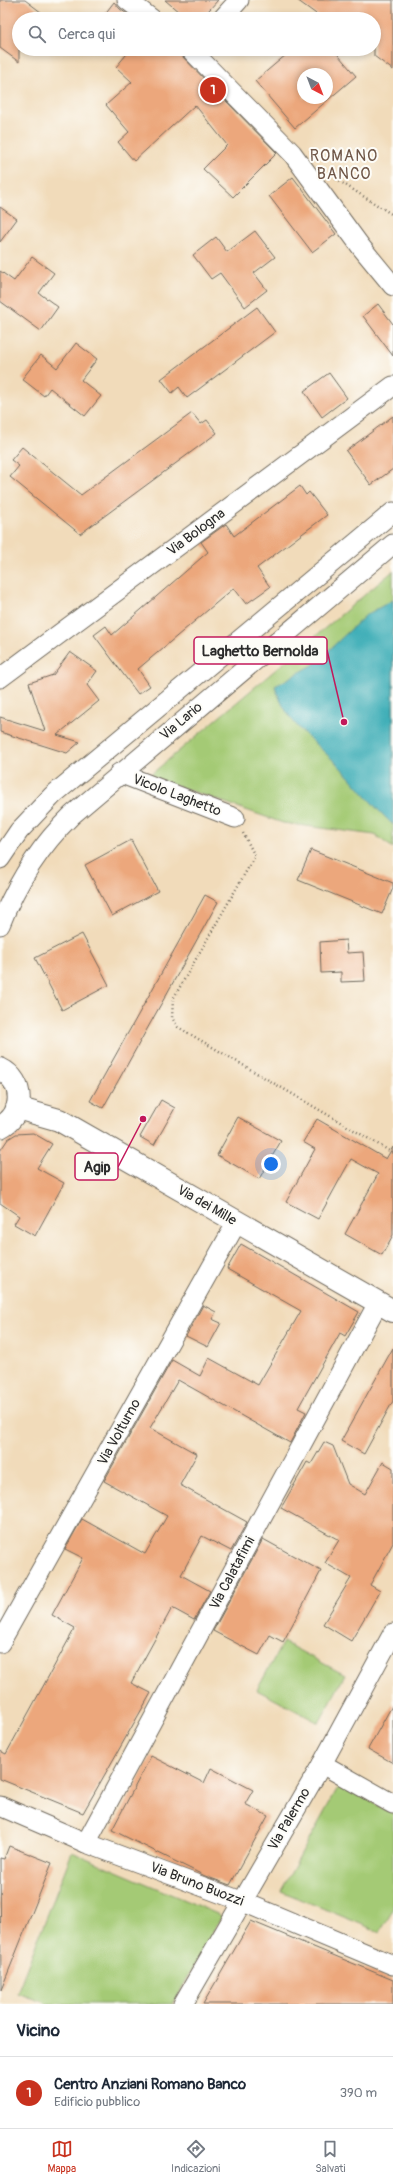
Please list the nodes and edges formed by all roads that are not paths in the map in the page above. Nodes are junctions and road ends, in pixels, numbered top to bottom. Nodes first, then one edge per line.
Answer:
1 (128, 0) edge
2 (239, 0) edge
3 (143, 12) edge
4 (228, 12) edge
5 (198, 56) edge
6 (393, 286) edge
7 (393, 386) edge
8 (393, 512) edge
9 (393, 544) edge
10 (0, 678) edge
11 (119, 773) junction
12 (235, 818) road end
13 (1, 856) edge
14 (27, 870) junction
15 (0, 925) edge
16 (2, 1067) edge
17 (18, 1108) junction
18 (0, 1127) edge
19 (237, 1222) junction
20 (386, 1307) edge
21 (393, 1634) edge
22 (0, 1643) edge
23 (322, 1764) junction
24 (393, 1804) edge
25 (0, 1806) edge
26 (86, 1842) junction
27 (241, 1901) junction
28 (392, 1962) edge
29 (183, 2004) edge

1 - 3 street
2 - 4 street
5 - 6 street
7 - 10 street, Via Bologna
8 - 13 street, Via Lario
9 - 11 street, Via Lario
11 - 12 street, Vicolo Laghetto
11 - 14 street, Via Lario
13 - 14 street
14 - 15 street, Via Lario
16 - 17 street
17 - 18 street
17 - 19 street, Via dei Mille
19 - 20 street, Via dei Mille
19 - 22 street, Via Volturno
20 - 26 street, Via Calatafimi
21 - 23 street, Via Palermo
23 - 24 street
23 - 27 street, Via Palermo
25 - 26 street, Via Bruno Buozzi
26 - 27 street, Via Bruno Buozzi
27 - 28 street, Via Bruno Buozzi
27 - 29 street, Via Palermo

